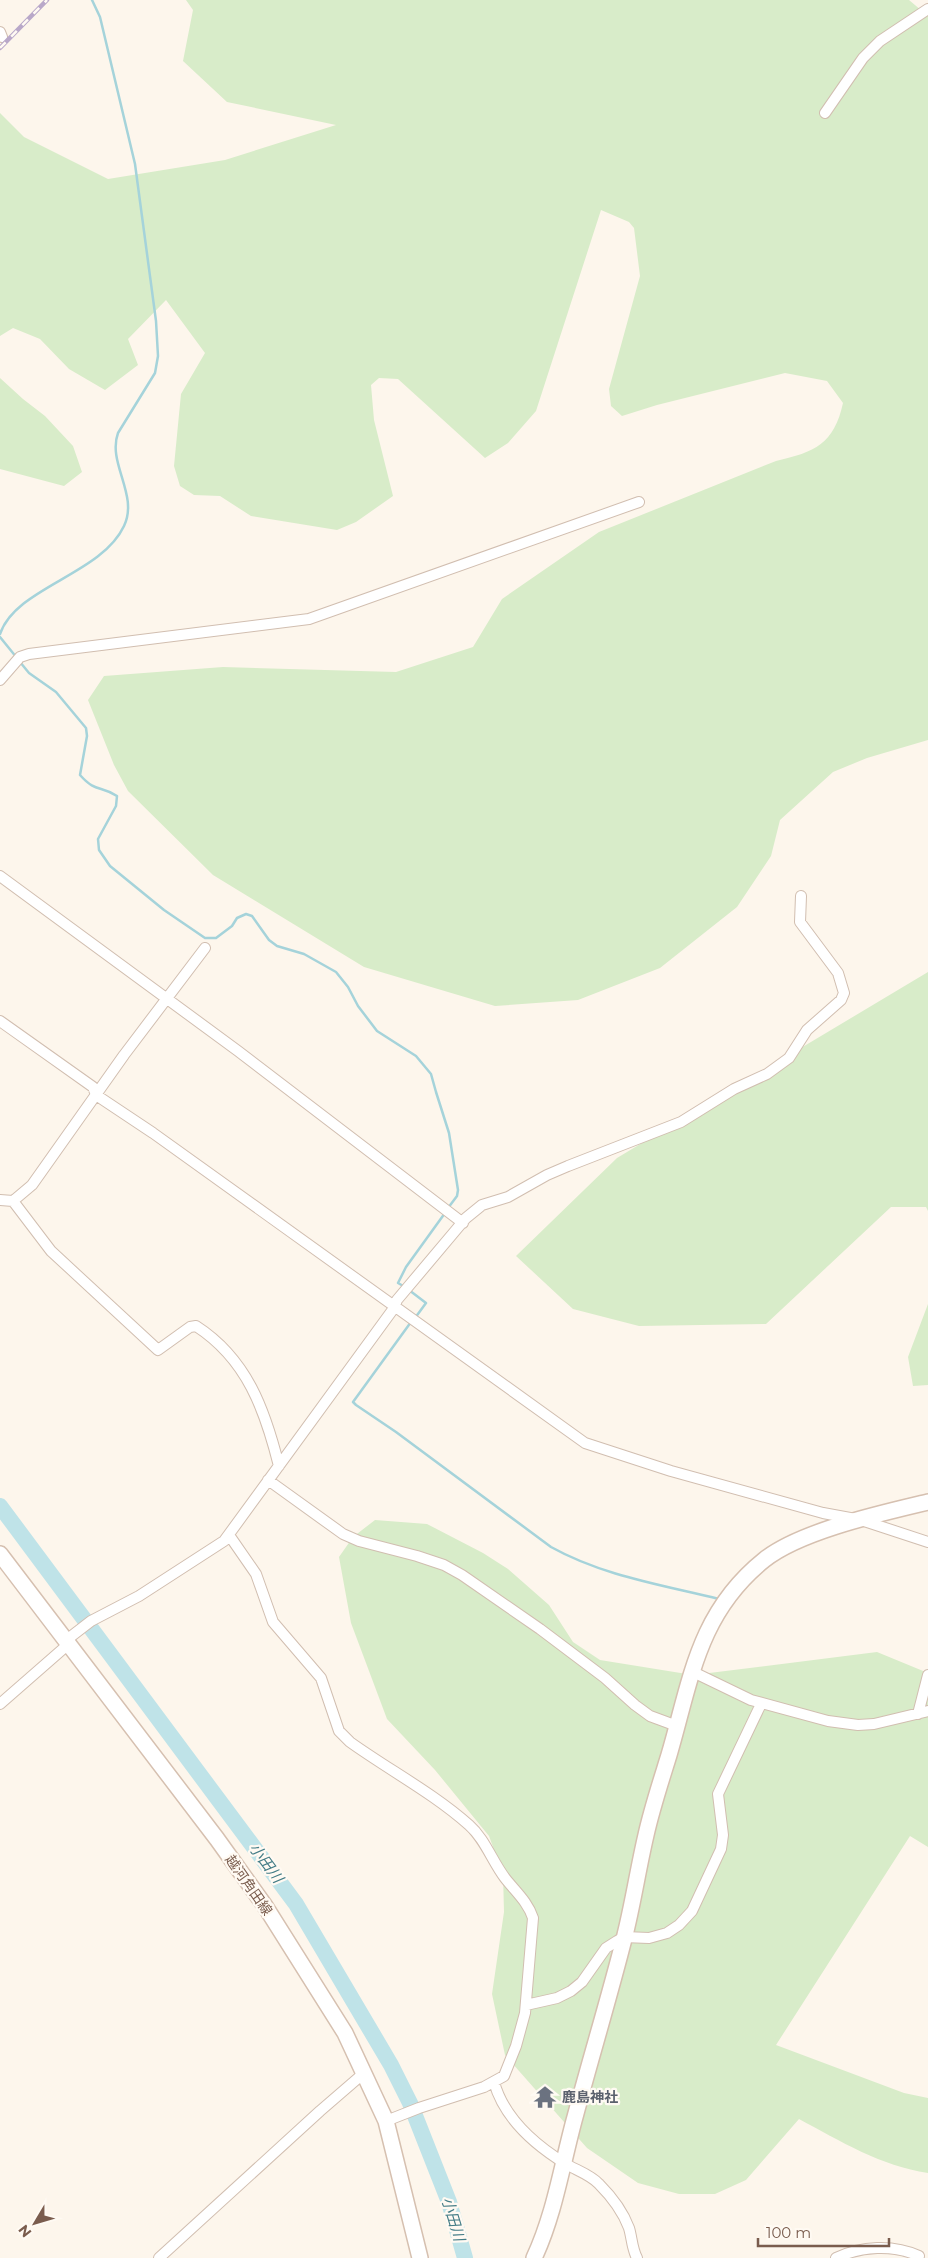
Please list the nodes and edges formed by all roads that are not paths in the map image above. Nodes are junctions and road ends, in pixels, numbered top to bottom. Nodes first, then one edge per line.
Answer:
1 (928, 9) edge
2 (824, 113) dead end
3 (639, 502) dead end
4 (0, 680) edge
5 (0, 876) edge
6 (802, 896) dead end
7 (206, 948) dead end
8 (166, 999) junction
9 (0, 1021) edge
10 (96, 1095) junction
11 (0, 1200) edge
12 (13, 1201) junction
13 (463, 1223) junction
14 (394, 1308) junction
15 (279, 1466) junction
16 (268, 1480) junction
17 (928, 1502) edge
18 (861, 1520) junction
19 (229, 1535) junction
20 (928, 1542) edge
21 (0, 1554) edge
22 (67, 1642) junction
23 (691, 1671) junction
24 (928, 1675) edge
25 (0, 1704) edge
26 (761, 1704) junction
27 (923, 1712) edge
28 (677, 1726) junction
29 (624, 1937) junction
30 (526, 2005) junction
31 (364, 2073) junction
32 (494, 2082) junction
33 (386, 2121) junction
34 (564, 2163) junction
35 (919, 2256) dead end
36 (159, 2258) edge
37 (420, 2258) edge
38 (534, 2258) edge
39 (637, 2258) edge
40 (836, 2258) edge

1 - 2 street
3 - 4 street
5 - 8 street
6 - 13 street
7 - 8 street
8 - 10 street
8 - 13 street
9 - 10 street
10 - 12 street
10 - 14 street
11 - 12 street
12 - 15 street
13 - 14 street
14 - 15 street
14 - 18 street
15 - 16 street
16 - 19 street
16 - 28 street
17 - 18 street
18 - 20 street
18 - 23 street
19 - 22 street
19 - 30 street
21 - 22 street, 越河角田線
22 - 25 street
22 - 31 street, 越河角田線
23 - 26 street
23 - 28 street
24 - 27 street
26 - 27 street
26 - 29 street
28 - 29 street
29 - 30 street
29 - 34 street
30 - 32 street
31 - 33 street, 越河角田線
31 - 36 street
32 - 33 street
32 - 34 street
33 - 37 street, 越河角田線
34 - 38 street
34 - 39 street
35 - 40 street

